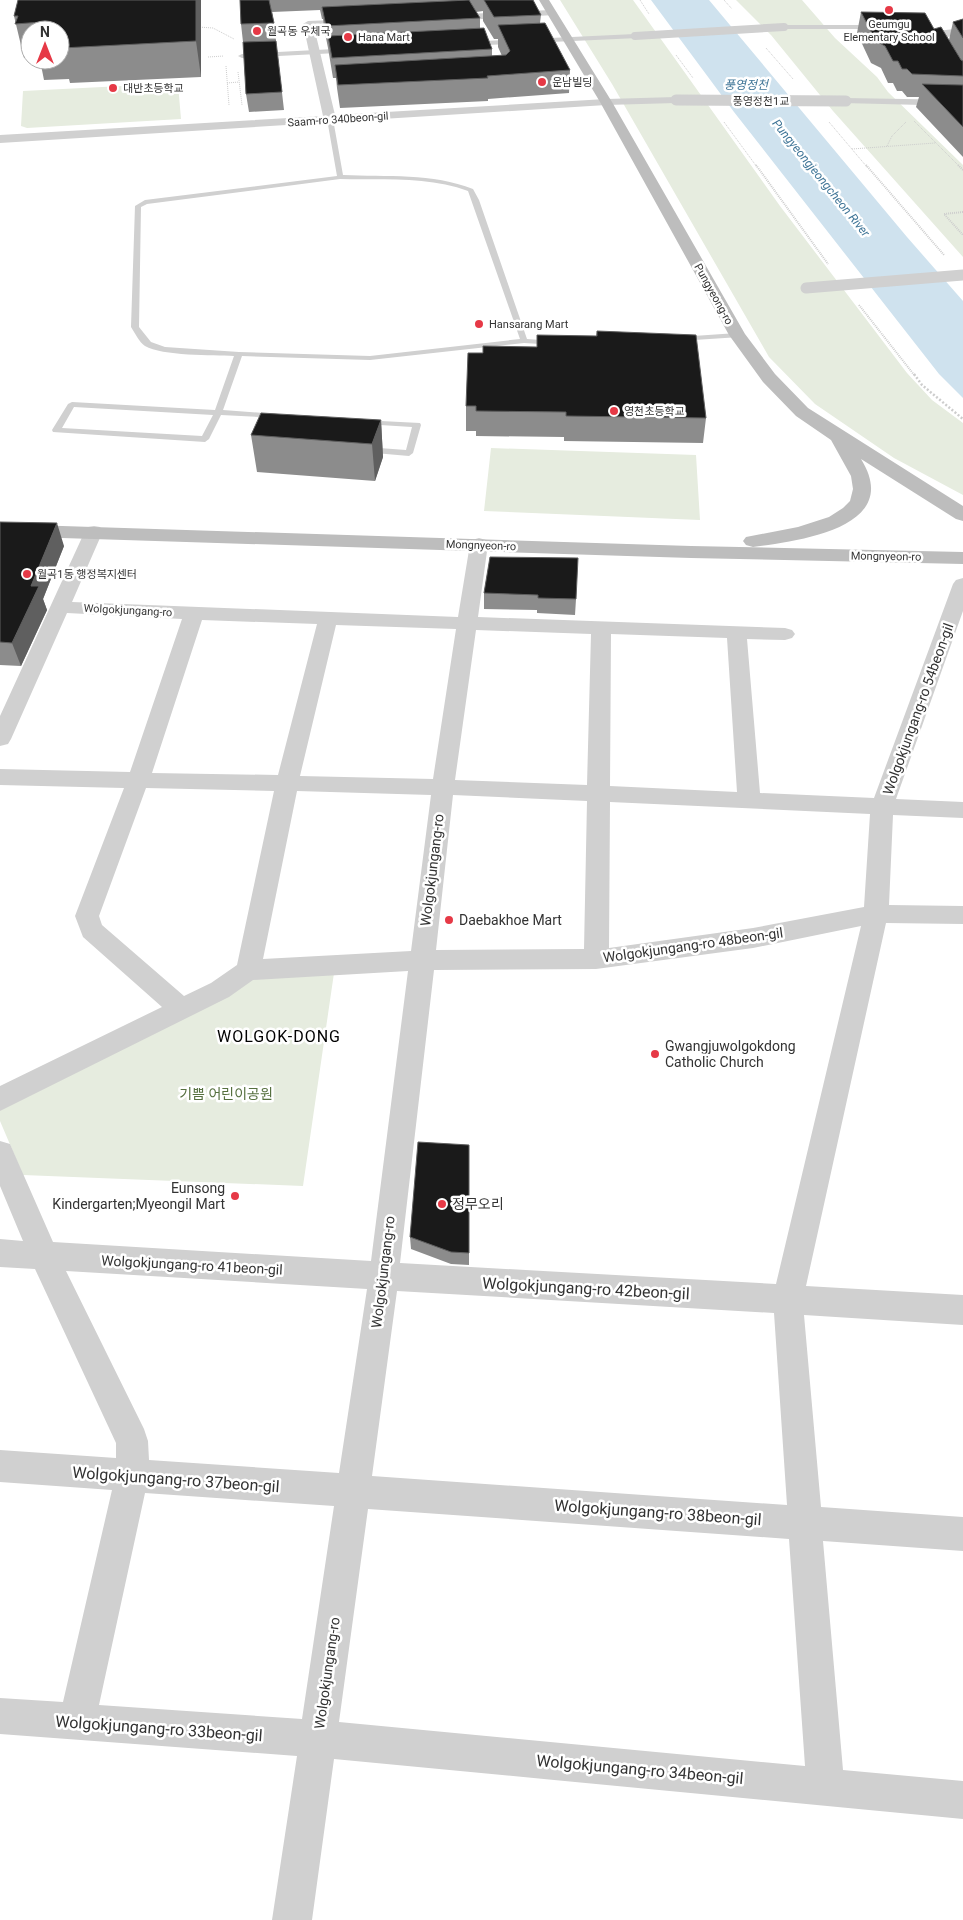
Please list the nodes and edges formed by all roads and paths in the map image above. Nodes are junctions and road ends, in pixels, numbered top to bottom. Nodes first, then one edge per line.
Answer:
1 (640, 0) edge
2 (724, 0) edge
3 (547, 6) edge
4 (472, 13) junction
5 (736, 13) dead end
6 (435, 18) edge
7 (652, 20) dead end
8 (367, 22) edge
9 (891, 28) edge
10 (926, 30) edge
11 (963, 31) edge
12 (941, 33) junction
13 (567, 39) junction
14 (450, 45) edge
15 (491, 47) junction
16 (765, 47) dead end
17 (363, 50) edge
18 (673, 50) dead end
19 (315, 52) junction
20 (242, 56) edge
21 (226, 61) dead end
22 (960, 71) edge
23 (694, 80) dead end
24 (239, 82) dead end
25 (963, 82) edge
26 (227, 83) junction
27 (796, 83) dead end
28 (676, 100) joint
29 (606, 102) junction
30 (963, 103) edge
31 (229, 105) dead end
32 (899, 106) junction
33 (330, 119) junction
34 (827, 120) dead end
35 (724, 122) dead end
36 (0, 139) edge
37 (936, 143) junction
38 (886, 146) junction
39 (852, 148) junction
40 (963, 170) edge
41 (340, 177) junction
42 (963, 212) edge
43 (963, 235) edge
44 (944, 255) dead end
45 (831, 268) dead end
46 (963, 275) edge
47 (806, 288) dead end
48 (855, 299) dead end
49 (737, 335) junction
50 (673, 340) edge
51 (524, 341) junction
52 (559, 343) edge
53 (239, 354) junction
54 (218, 412) junction
55 (288, 417) edge
56 (963, 419) edge
57 (358, 421) edge
58 (834, 434) junction
59 (361, 450) edge
60 (963, 516) edge
61 (0, 530) edge
62 (94, 531) junction
63 (479, 544) junction
64 (692, 552) junction
65 (963, 558) edge
66 (963, 584) edge
67 (59, 607) junction
68 (194, 614) junction
69 (328, 619) junction
70 (467, 624) junction
71 (601, 628) junction
72 (737, 633) junction
73 (785, 634) dead end
74 (0, 739) edge
75 (0, 777) edge
76 (138, 780) junction
77 (287, 784) junction
78 (442, 787) junction
79 (599, 794) junction
80 (749, 800) junction
81 (882, 806) junction
82 (963, 810) edge
83 (876, 914) junction
84 (963, 915) edge
85 (596, 959) junction
86 (421, 960) junction
87 (248, 970) junction
88 (180, 1008) junction
89 (0, 1100) edge
90 (0, 1153) edge
91 (0, 1254) edge
92 (44, 1256) junction
93 (384, 1276) junction
94 (788, 1300) junction
95 (963, 1310) edge
96 (0, 1466) edge
97 (132, 1476) junction
98 (353, 1491) junction
99 (805, 1523) junction
100 (963, 1534) edge
101 (0, 1716) edge
102 (77, 1722) junction
103 (317, 1739) junction
104 (825, 1787) junction
105 (963, 1800) edge
106 (292, 1920) edge

1 - 7 path
2 - 5 path
3 - 4 street
3 - 13 main road, Pungyeong-ro
4 - 6 street
4 - 15 street
8 - 19 street
9 - 13 street, bridge
10 - 12 street
11 - 12 street
12 - 22 street
13 - 15 street
13 - 29 main road, Pungyeong-ro
14 - 15 street
16 - 27 path
17 - 19 street
18 - 23 path
19 - 20 street
19 - 33 street
21 - 26 path
22 - 25 street
24 - 26 path
26 - 31 path
28 - 29 street, Saam-ro 340beon-gil
28 - 32 street, 풍영정천1교, bridge
29 - 33 street, Saam-ro 340beon-gil
29 - 49 main road, Pungyeong-ro
30 - 32 street, 풍영정천1교
32 - 37 path
32 - 38 path
33 - 36 street, Saam-ro 340beon-gil
33 - 41 lane
34 - 39 path
35 - 45 path
37 - 38 path
37 - 40 path
38 - 39 path
39 - 44 path
41 - 51 lane
41 - 53 lane
42 - 43 path
46 - 47 street, bridge
48 - 56 path
49 - 50 lane
49 - 58 main road, Pungyeong-ro
51 - 52 lane
51 - 53 lane
53 - 54 lane
54 - 54 lane
54 - 55 lane
57 - 59 lane
58 - 60 main road, Pungyeong-ro
58 - 64 main road
61 - 62 main road, Mongnyeon-ro
62 - 63 main road, Mongnyeon-ro
62 - 67 street
63 - 64 main road, Mongnyeon-ro
63 - 70 street, Wolgokjungang-ro
64 - 65 main road, Mongnyeon-ro
66 - 81 street, Wolgokjungang-ro 54beon-gil
67 - 68 street, Wolgokjungang-ro
67 - 74 street
68 - 69 street, Wolgokjungang-ro
68 - 76 street
69 - 70 street, Wolgokjungang-ro
69 - 77 street
70 - 71 street, Wolgokjungang-ro
70 - 78 street, Wolgokjungang-ro
71 - 72 street, Wolgokjungang-ro
71 - 79 street
72 - 73 street, Wolgokjungang-ro
72 - 80 street
75 - 76 street, Wolgokjungang-ro 54beon-gil
76 - 77 street, Wolgokjungang-ro 54beon-gil
76 - 88 street
77 - 78 street, Wolgokjungang-ro 54beon-gil
77 - 87 street
78 - 79 street, Wolgokjungang-ro 54beon-gil
78 - 86 street, Wolgokjungang-ro
79 - 80 street, Wolgokjungang-ro 54beon-gil
79 - 85 street
80 - 81 street, Wolgokjungang-ro 54beon-gil
81 - 82 street, Wolgokjungang-ro 54beon-gil
81 - 83 street
83 - 84 street, Wolgokjungang-ro 48beon-gil
83 - 85 street, Wolgokjungang-ro 48beon-gil
83 - 94 street
85 - 86 street, Wolgokjungang-ro 48beon-gil
86 - 87 street, Wolgokjungang-ro 48beon-gil
86 - 93 street, Wolgokjungang-ro
87 - 88 street
88 - 89 street
90 - 92 street
91 - 92 street, Wolgokjungang-ro 41beon-gil
92 - 93 street, Wolgokjungang-ro 41beon-gil
92 - 97 street
93 - 94 street, Wolgokjungang-ro 42beon-gil
93 - 98 street, Wolgokjungang-ro
94 - 95 street, Wolgokjungang-ro 42beon-gil
94 - 99 street
96 - 97 street, Wolgokjungang-ro 37beon-gil
97 - 98 street, Wolgokjungang-ro 37beon-gil
97 - 102 street
98 - 99 street, Wolgokjungang-ro 38beon-gil
98 - 103 street, Wolgokjungang-ro
99 - 100 street, Wolgokjungang-ro 38beon-gil
99 - 104 street
101 - 102 street, Wolgokjungang-ro 33beon-gil
102 - 103 street, Wolgokjungang-ro 33beon-gil
103 - 104 street, Wolgokjungang-ro 34beon-gil
103 - 106 street, Wolgokjungang-ro
104 - 105 street, Wolgokjungang-ro 34beon-gil

